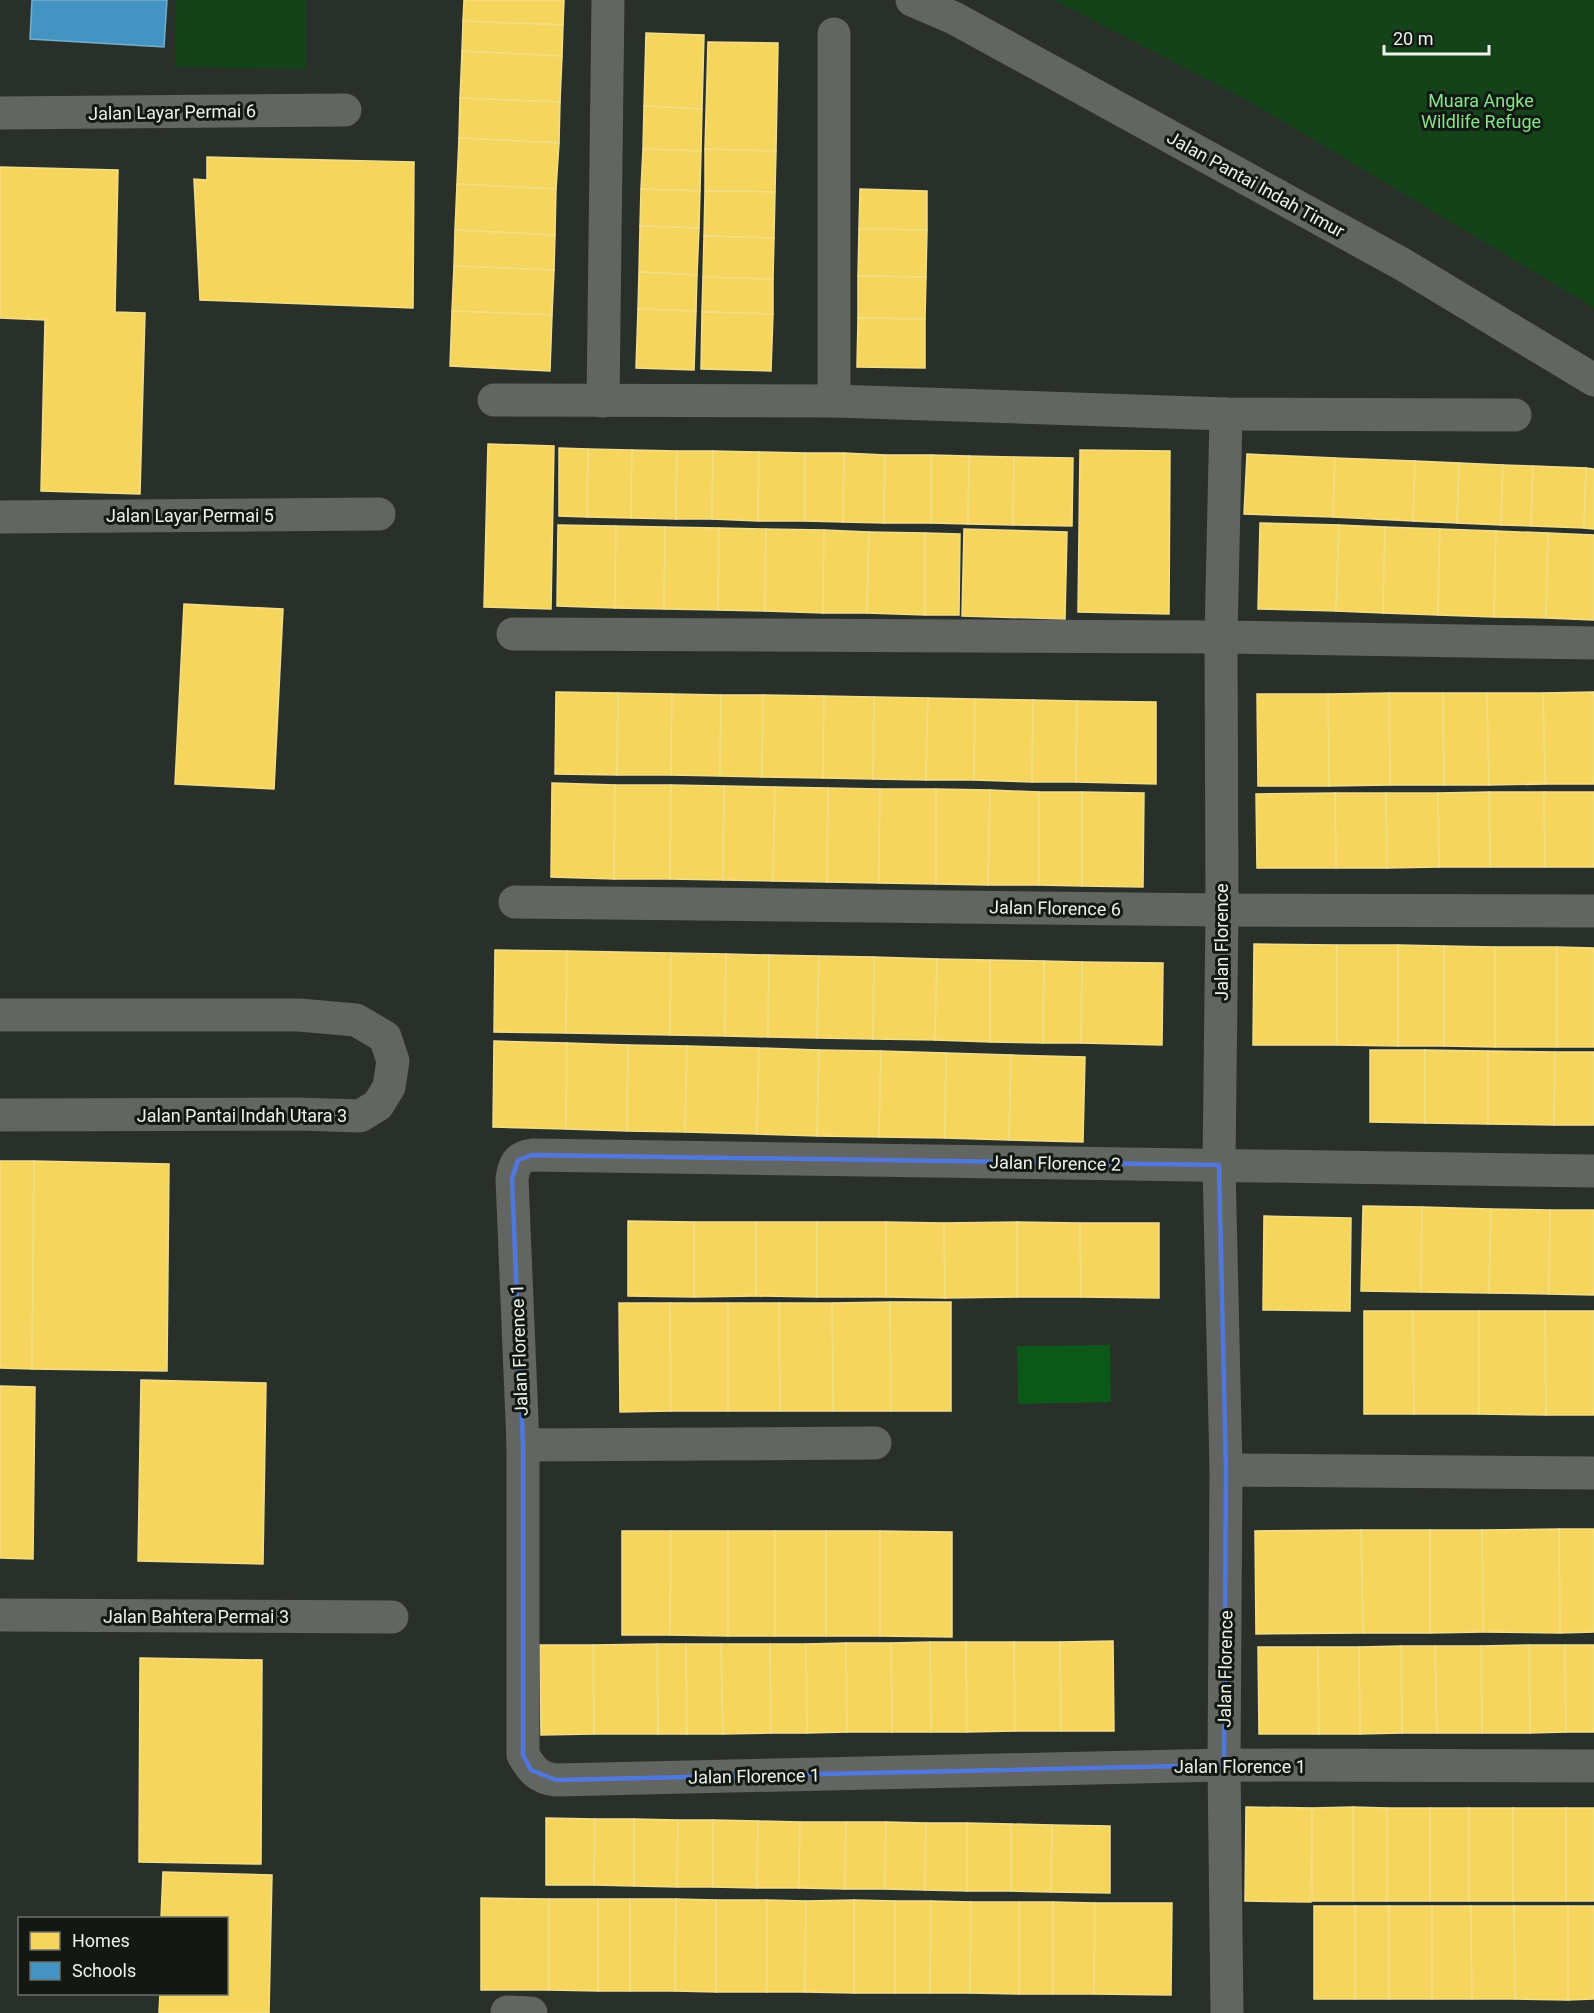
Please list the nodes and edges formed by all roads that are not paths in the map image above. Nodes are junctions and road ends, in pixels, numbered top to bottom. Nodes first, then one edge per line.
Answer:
1 (608, 0) edge
2 (912, 0) edge
3 (834, 34) dead end
4 (345, 110) dead end
5 (0, 113) edge
6 (1594, 380) edge
7 (494, 400) dead end
8 (834, 400) junction
9 (603, 401) junction
10 (1226, 414) junction
11 (1515, 415) dead end
12 (379, 514) dead end
13 (0, 517) edge
14 (513, 634) dead end
15 (1221, 637) junction
16 (1594, 643) edge
17 (515, 902) dead end
18 (1221, 910) junction
19 (1594, 910) edge
20 (0, 1015) edge
21 (0, 1115) edge
22 (518, 1160) joint
23 (1219, 1165) junction
24 (1594, 1171) edge
25 (875, 1443) dead end
26 (523, 1445) junction
27 (1227, 1470) junction
28 (1594, 1473) edge
29 (0, 1615) edge
30 (392, 1617) dead end
31 (1224, 1765) junction
32 (1594, 1766) edge
33 (507, 2012) edge
34 (531, 2013) edge
35 (1227, 2013) edge

1 - 9 street
2 - 6 street, Jalan Pantai Indah Timur
3 - 8 street
4 - 5 street, Jalan Layar Permai 6
7 - 9 street
8 - 9 street
8 - 10 street
10 - 11 street
10 - 15 street, Jalan Florence
12 - 13 street, Jalan Layar Permai 5
14 - 15 street
15 - 16 street
15 - 18 street, Jalan Florence
17 - 18 street, Jalan Florence 6
18 - 19 street, Jalan Florence 6
18 - 23 street, Jalan Florence
20 - 21 street, Jalan Pantai Indah Utara 3
22 - 23 street, Jalan Florence 2
22 - 26 street, Jalan Florence 1
23 - 24 street, Jalan Florence 2
23 - 27 street, Jalan Florence
25 - 26 street
26 - 31 street, Jalan Florence 1
27 - 28 street
27 - 31 street, Jalan Florence
29 - 30 street, Jalan Bahtera Permai 3
31 - 32 street, Jalan Florence 1
31 - 35 street, Jalan Florence
33 - 34 street

